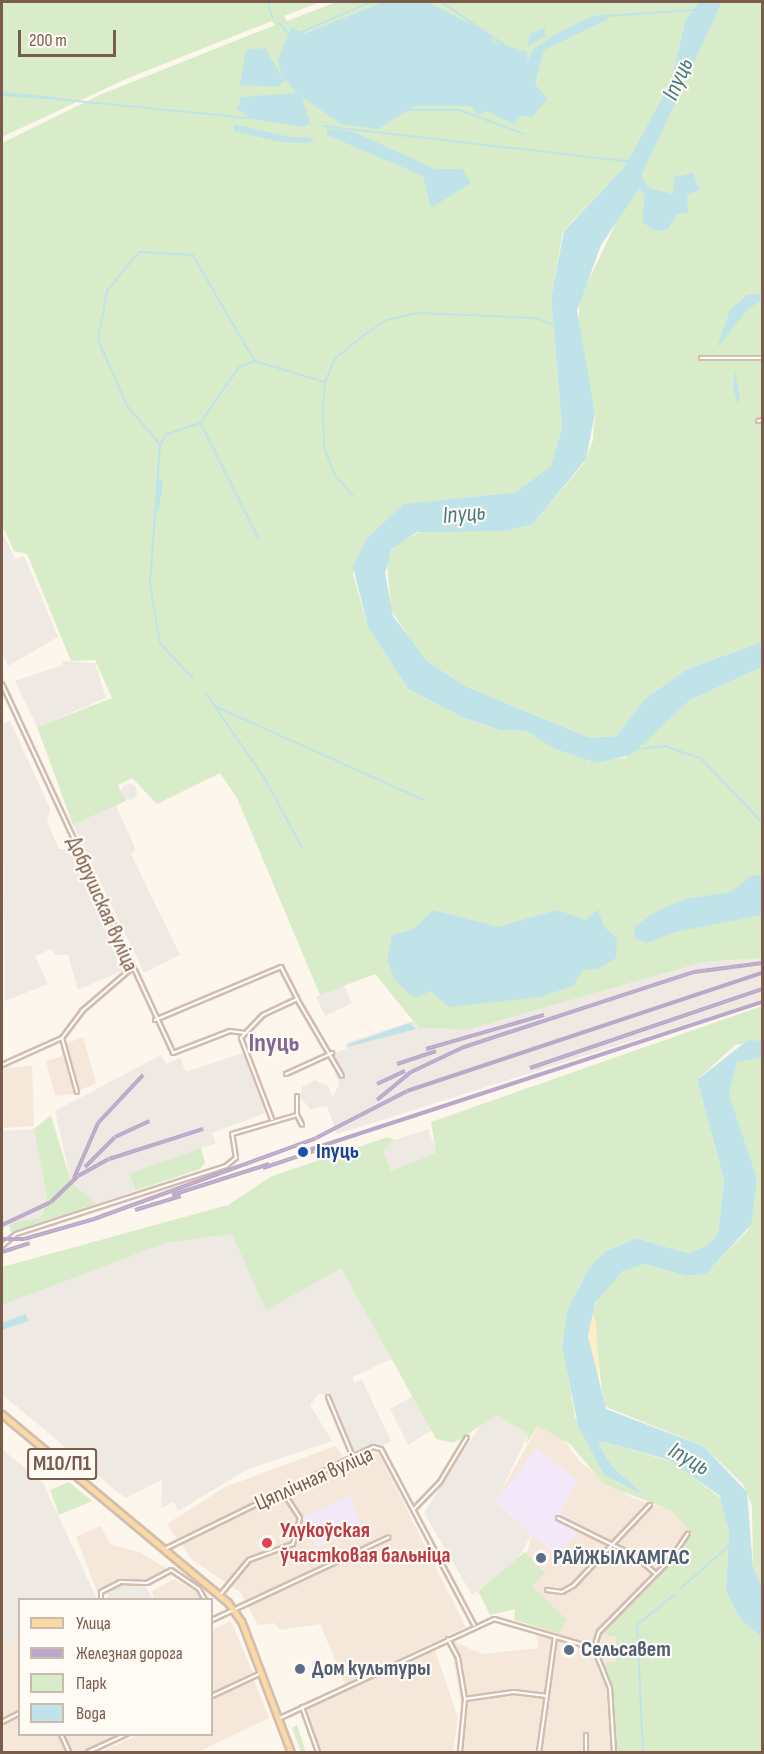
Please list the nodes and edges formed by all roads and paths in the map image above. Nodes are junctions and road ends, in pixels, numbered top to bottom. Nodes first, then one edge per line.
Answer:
1 (701, 358) dead end
2 (762, 358) edge
3 (2, 684) edge
4 (132, 968) junction
5 (297, 999) junction
6 (155, 1020) junction
7 (245, 1033) junction
8 (62, 1038) junction
9 (332, 1053) junction
10 (2, 1065) edge
11 (286, 1074) dead end
12 (342, 1076) dead end
13 (76, 1092) dead end
14 (297, 1096) dead end
15 (297, 1115) junction
16 (272, 1120) junction
17 (302, 1125) dead end
18 (2, 1246) edge
19 (328, 1397) dead end
20 (2, 1414) edge
21 (467, 1437) dead end
22 (353, 1457) junction
23 (283, 1492) junction
24 (650, 1505) dead end
25 (413, 1510) junction
26 (558, 1518) dead end
27 (688, 1533) dead end
28 (389, 1537) dead end
29 (615, 1547) junction
30 (165, 1549) junction
31 (656, 1573) junction
32 (547, 1590) dead end
33 (220, 1595) junction
34 (101, 1598) dead end
35 (204, 1598) edge
36 (235, 1610) junction
37 (213, 1620) edge
38 (474, 1625) junction
39 (555, 1636) junction
40 (448, 1638) junction
41 (594, 1648) junction
42 (261, 1673) junction
43 (213, 1696) edge
44 (547, 1696) junction
45 (465, 1699) junction
46 (302, 1707) junction
47 (18, 1714) edge
48 (278, 1719) junction
49 (2, 1722) edge
50 (586, 1735) dead end
51 (62, 1736) edge
52 (123, 1736) edge
53 (69, 1752) edge
54 (88, 1752) edge
55 (291, 1752) edge
56 (318, 1752) edge
57 (460, 1752) edge
58 (539, 1752) edge
59 (586, 1752) edge
60 (614, 1752) edge

1 - 2 street
3 - 4 street, Добрушская вуліца
4 - 6 street, Добрушская вуліца
4 - 8 street
5 - 6 street
5 - 7 street
5 - 9 street
6 - 7 street, Добрушская вуліца
7 - 16 street
8 - 10 street
8 - 13 street
9 - 11 street
9 - 12 street
14 - 15 street
15 - 16 street
15 - 17 street
16 - 18 street
19 - 22 street
20 - 30 main road, М10/П1
21 - 25 street
22 - 23 street, Цяплічная вуліца
22 - 25 street, Цяплічная вуліца
23 - 30 street, Цяплічная вуліца
23 - 33 street
24 - 29 street
25 - 38 street, Цяплічная вуліца
26 - 29 street
27 - 31 street
28 - 36 street
29 - 31 street
29 - 32 street
30 - 33 main road, М10/П1
31 - 41 street
33 - 36 main road, М10/П1
34 - 35 street
36 - 37 street
36 - 42 main road, М10/П1
38 - 39 street
38 - 40 street
39 - 41 street
39 - 44 street
40 - 45 street
40 - 46 street
41 - 60 street
42 - 43 street
42 - 48 main road, М10/П1
44 - 45 street
44 - 58 street
45 - 57 street
46 - 48 street
46 - 56 street
47 - 49 street
48 - 55 main road, М10/П1
50 - 59 street
51 - 53 street
52 - 54 street

